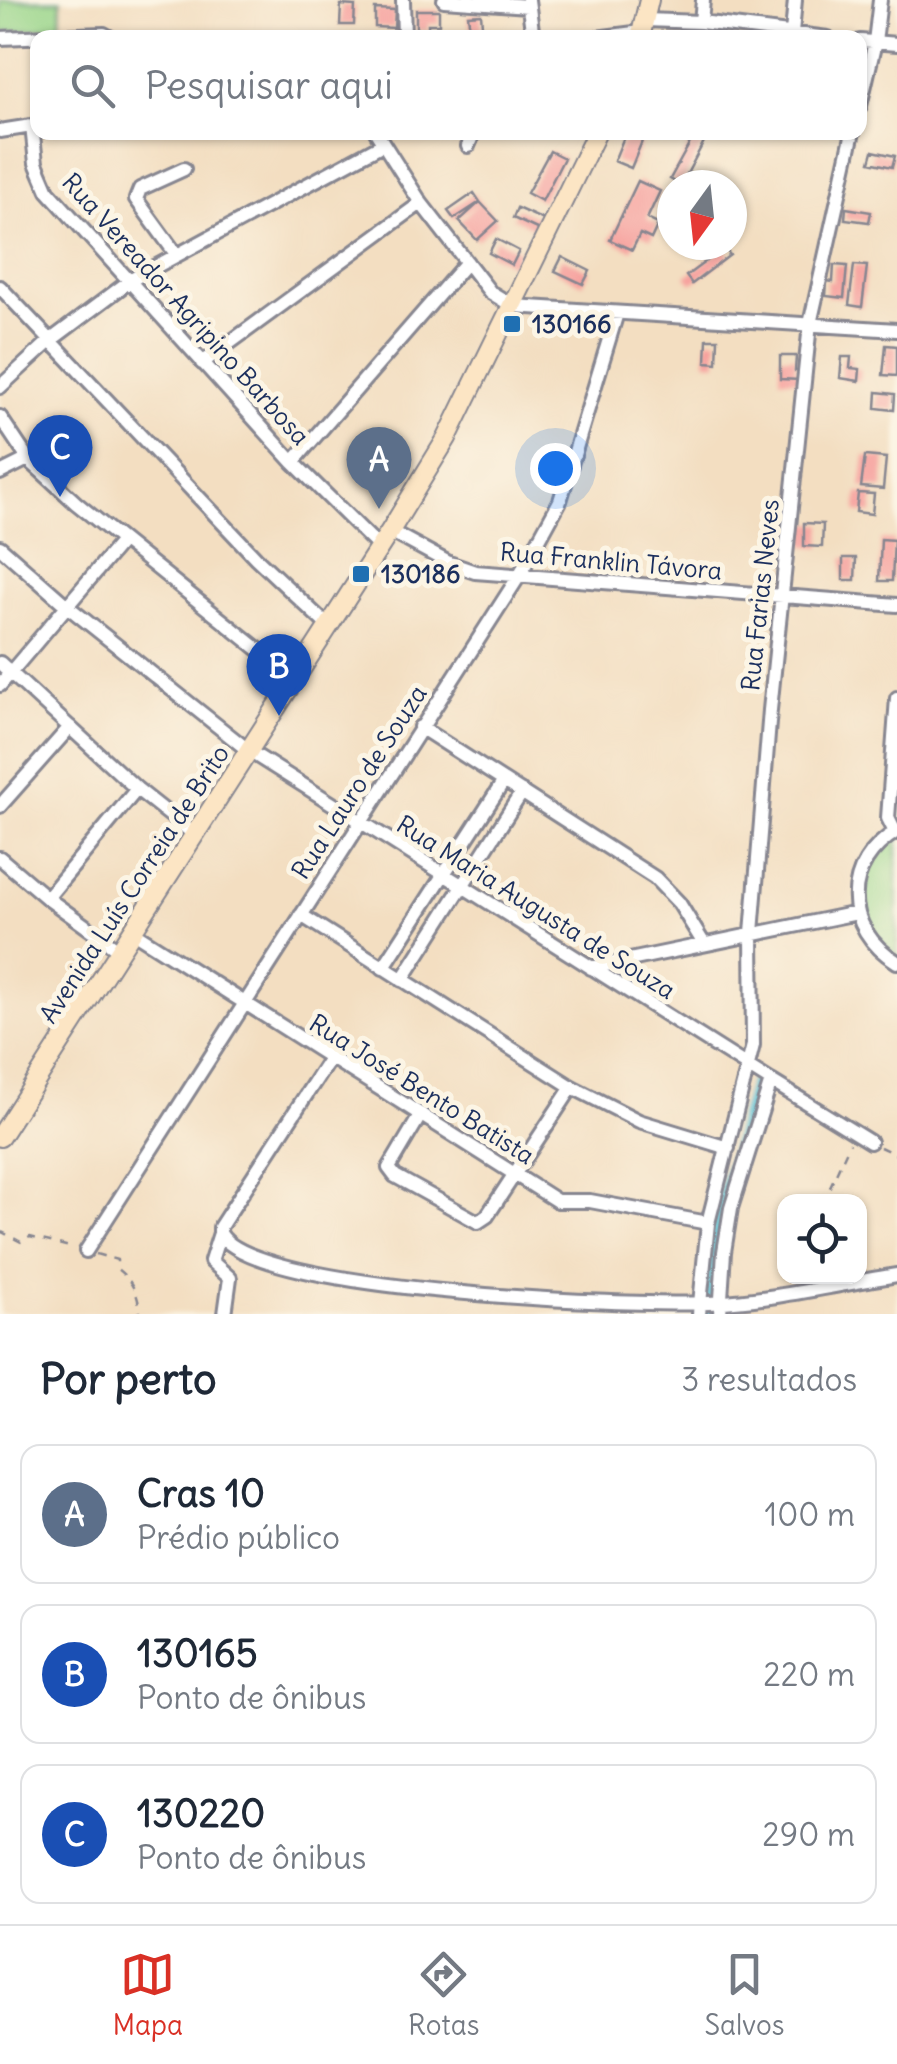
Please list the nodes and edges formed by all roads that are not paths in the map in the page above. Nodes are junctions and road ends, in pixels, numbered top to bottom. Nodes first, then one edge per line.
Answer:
1 (403, 0) edge
2 (444, 0) edge
3 (649, 0) edge
4 (703, 0) edge
5 (794, 0) edge
6 (880, 0) edge
7 (528, 3) edge
8 (701, 22) junction
9 (404, 30) edge
10 (532, 30) edge
11 (643, 30) edge
12 (767, 30) edge
13 (792, 30) edge
14 (30, 37) edge
15 (0, 38) edge
16 (867, 41) edge
17 (875, 42) junction
18 (897, 44) edge
19 (867, 76) edge
20 (30, 127) edge
21 (0, 132) edge
22 (35, 140) edge
23 (375, 140) edge
24 (379, 140) edge
25 (594, 140) edge
26 (851, 140) edge
27 (184, 169) dead end
28 (421, 203) junction
29 (176, 254) junction
30 (467, 262) junction
31 (131, 280) junction
32 (0, 287) edge
33 (513, 306) junction
34 (617, 314) junction
35 (810, 324) junction
36 (897, 330) edge
37 (51, 340) junction
38 (202, 362) junction
39 (0, 387) edge
40 (0, 417) edge
41 (28, 459) junction
42 (293, 462) junction
43 (0, 473) edge
44 (390, 531) junction
45 (122, 541) junction
46 (0, 547) edge
47 (380, 548) junction
48 (519, 576) junction
49 (783, 597) junction
50 (897, 605) edge
51 (66, 606) junction
52 (327, 625) junction
53 (6, 668) edge
54 (294, 678) junction
55 (0, 686) edge
56 (897, 698) edge
57 (70, 727) junction
58 (420, 727) junction
59 (249, 752) junction
60 (504, 780) junction
61 (137, 789) junction
62 (522, 792) junction
63 (0, 806) edge
64 (358, 823) junction
65 (896, 831) edge
66 (195, 835) junction
67 (0, 858) edge
68 (443, 874) junction
69 (462, 886) junction
70 (48, 898) junction
71 (857, 913) junction
72 (301, 915) junction
73 (134, 932) junction
74 (752, 933) junction
75 (704, 944) junction
76 (120, 951) junction
77 (897, 962) edge
78 (383, 968) junction
79 (591, 968) junction
80 (402, 980) junction
81 (244, 1002) junction
82 (330, 1058) junction
83 (750, 1068) junction
84 (770, 1081) junction
85 (572, 1087) junction
86 (422, 1114) junction
87 (0, 1137) edge
88 (870, 1142) road end
89 (728, 1148) junction
90 (514, 1174) junction
91 (708, 1223) junction
92 (220, 1230) junction
93 (86, 1251) road end
94 (897, 1274) edge
95 (707, 1306) edge
96 (225, 1314) edge
97 (681, 1314) edge

1 - 9 street
2 - 7 street
3 - 11 main road
4 - 8 street
5 - 13 street
6 - 17 street
7 - 10 street
8 - 11 street
8 - 12 street
14 - 15 street
16 - 17 street
17 - 18 street
17 - 19 street
20 - 21 street
22 - 31 street, Rua Vereador Agripino Barbosa
23 - 29 street
24 - 28 street
25 - 33 main road, Avenida Luís Correia de Brito
26 - 35 street, Rua Farias Neves
27 - 29 street
28 - 30 street
28 - 38 street
29 - 31 street
30 - 33 street
30 - 42 street
31 - 37 street
31 - 38 street, Rua Vereador Agripino Barbosa
32 - 37 street
33 - 34 street
33 - 44 main road, Avenida Luís Correia de Brito
34 - 35 street
34 - 48 street, Rua Lauro de Souza
35 - 36 street
35 - 49 street, Rua Farias Neves
37 - 39 street
37 - 52 street
38 - 42 street, Rua Vereador Agripino Barbosa
40 - 41 street
41 - 43 street
41 - 45 street
42 - 47 street, Rua Vereador Agripino Barbosa
44 - 47 main road, Avenida Luís Correia de Brito
44 - 48 street, Rua Franklin Távora
45 - 51 street
45 - 54 street
46 - 51 street, Rua Maria Augusta de Souza
47 - 52 main road, Avenida Luís Correia de Brito
48 - 49 street, Rua Franklin Távora
48 - 58 street, Rua Lauro de Souza
49 - 50 street, Rua Franklin Távora
49 - 74 street, Rua Farias Neves
51 - 53 street
51 - 59 street, Rua Maria Augusta de Souza
52 - 54 main road, Avenida Luís Correia de Brito
53 - 55 street
53 - 57 street
54 - 59 main road, Avenida Luís Correia de Brito
56 - 65 street
57 - 61 street
57 - 63 street
58 - 60 street
58 - 64 street, Rua Lauro de Souza
59 - 64 street, Rua Maria Augusta de Souza
59 - 66 main road, Avenida Luís Correia de Brito
60 - 62 street
60 - 68 street
61 - 66 street
61 - 70 street
62 - 69 street
62 - 75 street
64 - 68 street, Rua Maria Augusta de Souza
64 - 72 street, Rua Lauro de Souza
65 - 71 street
66 - 73 main road, Avenida Luís Correia de Brito
67 - 70 street
68 - 69 street, Rua Maria Augusta de Souza
68 - 78 street
69 - 79 street, Rua Maria Augusta de Souza
69 - 80 street
70 - 76 street
71 - 74 street
71 - 77 street
72 - 78 street
72 - 81 street, Rua Lauro de Souza
73 - 76 main road, Avenida Luís Correia de Brito
73 - 81 street, Rua José Bento Batista
74 - 75 street
74 - 83 street, Rua Farias Neves
75 - 79 street
76 - 87 main road, Avenida Luís Correia de Brito
78 - 80 street
79 - 83 street, Rua Maria Augusta de Souza
80 - 85 street
81 - 82 street, Rua José Bento Batista
81 - 93 street, Rua Lauro de Souza
82 - 86 street, Rua José Bento Batista
82 - 92 street
83 - 84 street
83 - 89 street, Rua Farias Neves
84 - 88 street
84 - 95 street
85 - 89 street
85 - 90 street
86 - 90 street, Rua José Bento Batista
86 - 90 street
89 - 91 street, Rua Farias Neves
90 - 91 street, Rua José Bento Batista
91 - 95 street, Rua Farias Neves
92 - 95 street
92 - 96 street
94 - 95 street
95 - 97 street

